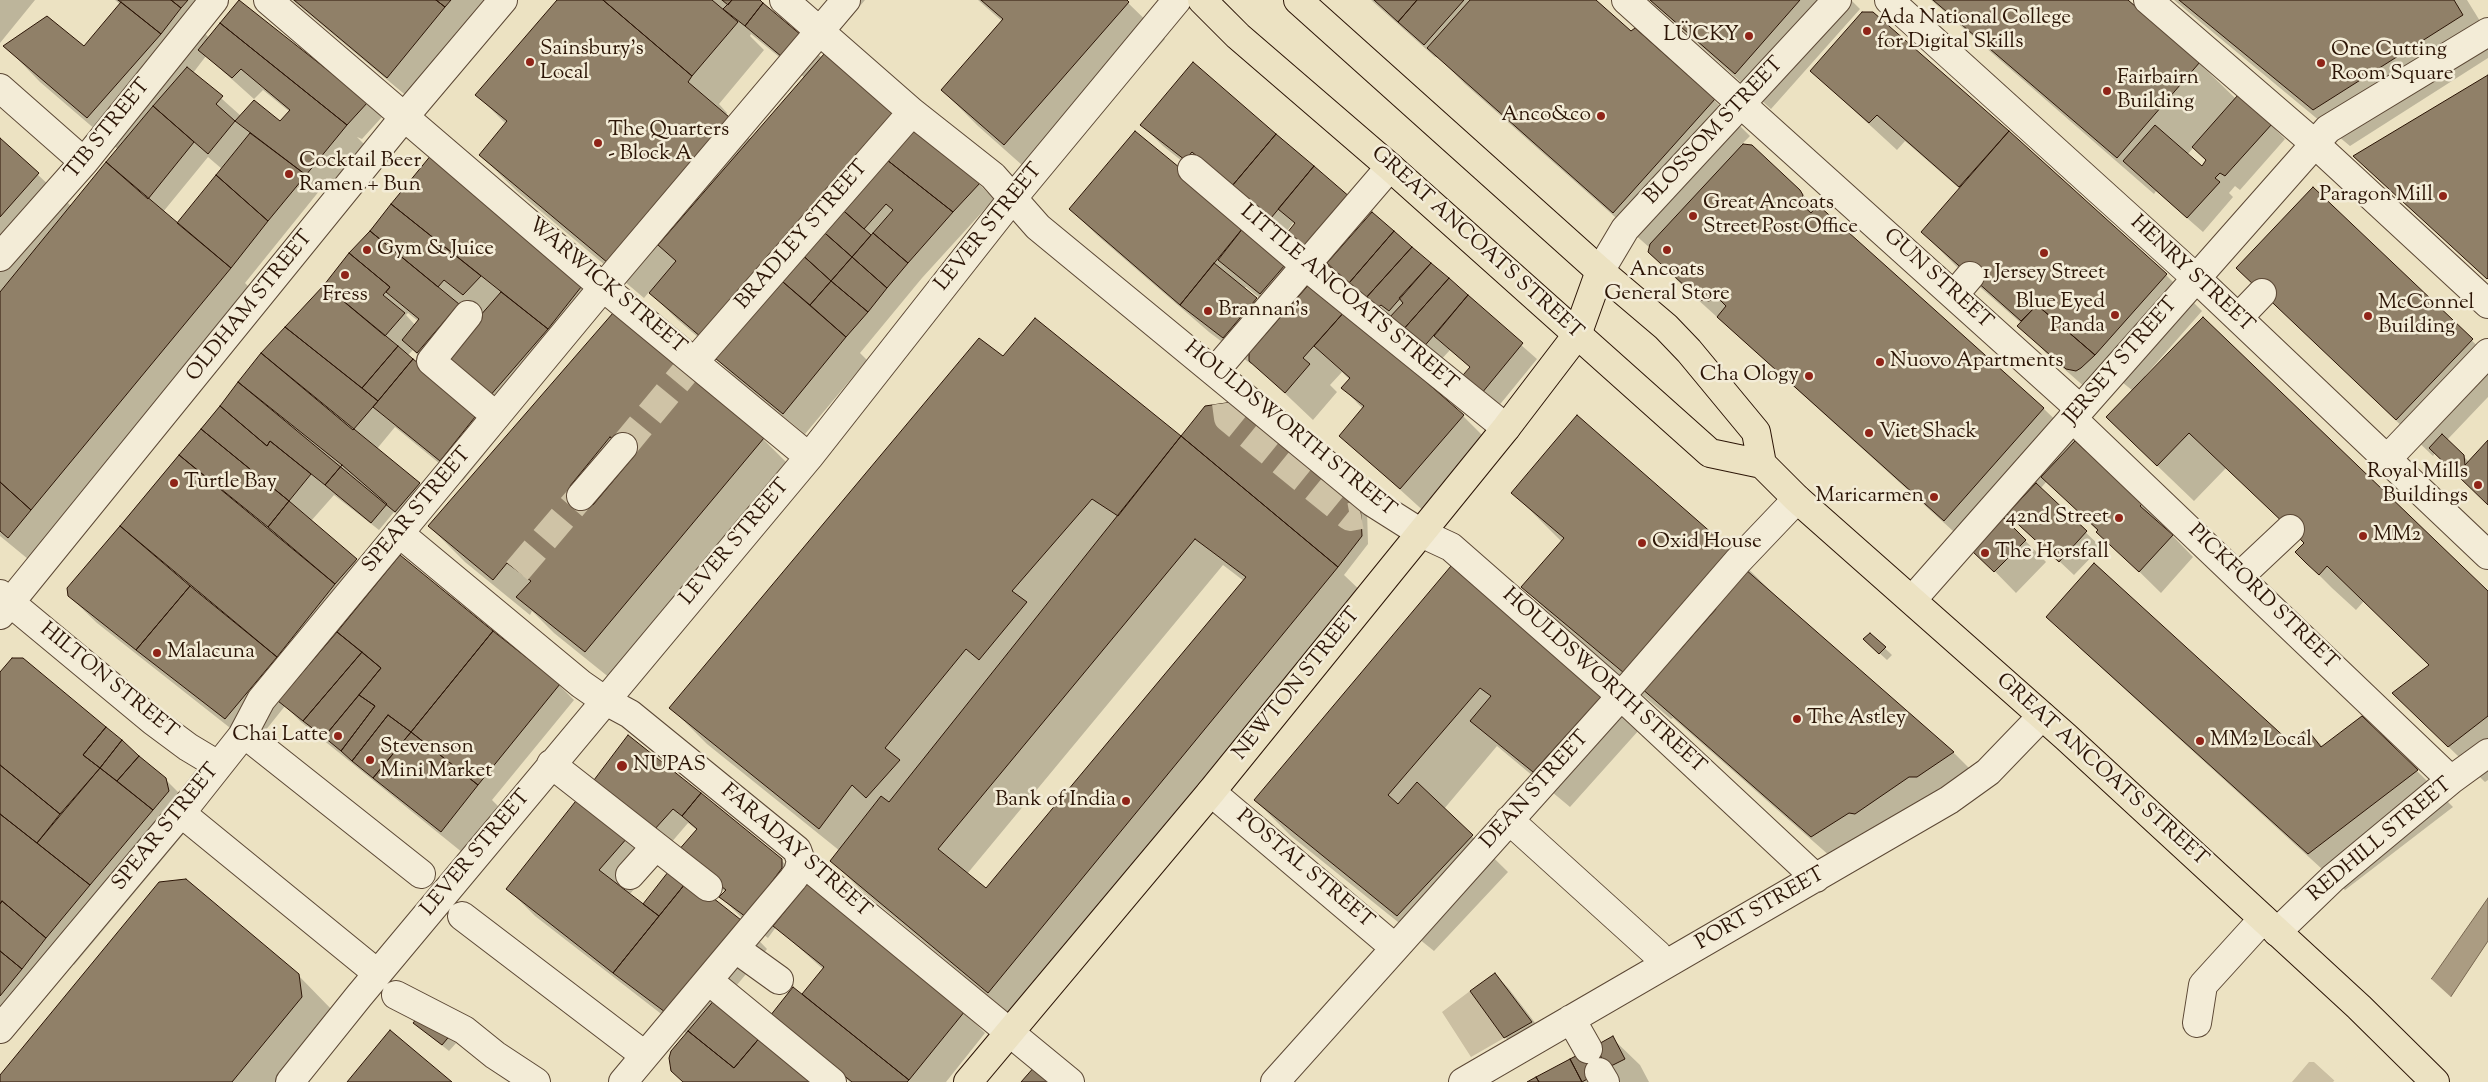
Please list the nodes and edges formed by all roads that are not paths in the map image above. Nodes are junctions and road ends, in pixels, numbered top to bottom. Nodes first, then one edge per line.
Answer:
1 (214, 0) edge
2 (268, 0) edge
3 (503, 0) edge
4 (784, 0) edge
5 (846, 0) edge
6 (1177, 0) edge
7 (1202, 0) edge
8 (1298, 0) edge
9 (1626, 0) edge
10 (1837, 0) edge
11 (1889, 0) edge
12 (2148, 0) edge
13 (819, 31) junction
14 (2488, 32) edge
15 (0, 88) edge
16 (1746, 108) junction
17 (912, 112) junction
18 (405, 116) junction
19 (2315, 144) junction
20 (84, 162) junction
21 (1390, 167) junction
22 (1192, 169) dead end
23 (1012, 199) junction
24 (0, 257) edge
25 (1304, 265) junction
26 (1600, 271) junction
27 (2196, 278) junction
28 (603, 287) junction
29 (2262, 294) dead end
30 (2488, 304) edge
31 (468, 315) dead end
32 (2238, 318) junction
33 (1577, 335) junction
34 (2488, 353) edge
35 (695, 361) junction
36 (1222, 384) junction
37 (2076, 413) junction
38 (496, 416) junction
39 (1506, 428) junction
40 (623, 447) tunnel mouth
41 (809, 457) junction
42 (2387, 459) junction
43 (1762, 464) junction
44 (581, 496) tunnel mouth
45 (1797, 499) junction
46 (2290, 529) dead end
47 (399, 533) junction
48 (1421, 533) junction
49 (2488, 555) edge
50 (2240, 576) junction
51 (1912, 600) junction
52 (4, 603) edge
53 (1621, 696) junction
54 (604, 700) junction
55 (2042, 716) junction
56 (252, 740) dead end
57 (2488, 753) edge
58 (551, 764) junction
59 (218, 765) junction
60 (2451, 780) junction
61 (1211, 792) junction
62 (181, 812) junction
63 (1509, 820) junction
64 (655, 847) junction
65 (801, 861) junction
66 (421, 874) dead end
67 (630, 876) dead end
68 (1816, 878) junction
69 (708, 886) dead end
70 (462, 916) dead end
71 (2270, 925) junction
72 (1395, 948) junction
73 (736, 949) junction
74 (1664, 965) junction
75 (377, 974) junction
76 (779, 980) dead end
77 (709, 982) junction
78 (396, 995) dead end
79 (1571, 1019) junction
80 (2196, 1023) dead end
81 (0, 1029) edge
82 (1010, 1033) junction
83 (649, 1059) dead end
84 (1597, 1068) edge
85 (290, 1082) edge
86 (536, 1082) edge
87 (623, 1082) edge
88 (832, 1082) edge
89 (968, 1082) edge
90 (1070, 1082) edge
91 (1275, 1082) edge
92 (1464, 1082) edge
93 (2435, 1082) edge

1 - 20 street, TIB STREET
2 - 18 street, WARWICK STREET
3 - 18 street, OLDHAM STREET
4 - 13 street, HOULDSWORTH STREET
5 - 13 street, SPEAR STREET
6 - 23 street, LEVER STREET
7 - 21 main road, GREAT ANCOATS STREET
8 - 26 main road
9 - 16 street, GUN STREET
10 - 16 street, BLOSSOM STREET
11 - 27 street, HENRY STREET
12 - 19 street
13 - 17 street, HOULDSWORTH STREET
13 - 28 street, SPEAR STREET
14 - 19 street, JERSEY STREET
15 - 20 street
16 - 26 street, BLOSSOM STREET
16 - 37 street, GUN STREET
17 - 23 street, HOULDSWORTH STREET
17 - 35 street, BRADLEY STREET
18 - 28 street, WARWICK STREET
18 - 52 street, OLDHAM STREET
19 - 27 street, JERSEY STREET
19 - 30 street
20 - 24 street, TIB STREET
21 - 25 street
21 - 33 main road, GREAT ANCOATS STREET
22 - 25 street, LITTLE ANCOATS STREET
23 - 36 street, HOULDSWORTH STREET
23 - 41 street, LEVER STREET
25 - 36 street
25 - 39 street, LITTLE ANCOATS STREET
26 - 33 main road, NEWTON STREET
26 - 43 main road
27 - 32 street, HENRY STREET
27 - 37 street, JERSEY STREET
28 - 35 street, WARWICK STREET
28 - 38 street, SPEAR STREET
29 - 32 street
31 - 38 street
32 - 42 street, HENRY STREET
33 - 39 main road, NEWTON STREET
33 - 43 main road, GREAT ANCOATS STREET
34 - 42 street
35 - 41 street, WARWICK STREET
36 - 48 street, HOULDSWORTH STREET
37 - 50 street, PICKFORD STREET
37 - 51 street, JERSEY STREET
38 - 47 street, SPEAR STREET
39 - 48 main road, NEWTON STREET
40 - 44 street
41 - 54 street, LEVER STREET
42 - 49 street, HENRY STREET
43 - 45 main road, GREAT ANCOATS STREET
45 - 51 main road, GREAT ANCOATS STREET
45 - 53 street, DEAN STREET
46 - 50 street
47 - 54 street, FARADAY STREET
47 - 59 street, SPEAR STREET
48 - 53 street, HOULDSWORTH STREET
48 - 61 main road, NEWTON STREET
50 - 60 street, PICKFORD STREET
51 - 55 main road, GREAT ANCOATS STREET
52 - 59 street, HILTON STREET
53 - 63 street, DEAN STREET
53 - 68 street, HOULDSWORTH STREET
54 - 58 street, LEVER STREET
54 - 65 street, FARADAY STREET
55 - 68 street, PORT STREET
55 - 71 main road, GREAT ANCOATS STREET
56 - 66 street
57 - 60 street, REDHILL STREET
58 - 64 street
58 - 75 street, LEVER STREET
59 - 62 street, SPEAR STREET
60 - 71 street, REDHILL STREET
61 - 72 street, POSTAL STREET
61 - 82 main road, NEWTON STREET
62 - 75 street
62 - 81 street, SPEAR STREET
63 - 72 street, DEAN STREET
63 - 74 street
64 - 67 street
64 - 69 street
65 - 73 street
65 - 82 street, FARADAY STREET
68 - 74 street, PORT STREET
70 - 83 street
71 - 80 street, REDHILL STREET
71 - 93 main road, GREAT ANCOATS STREET
72 - 91 street, DEAN STREET
73 - 76 street
73 - 77 street
74 - 79 street, PORT STREET
75 - 85 street, LEVER STREET
77 - 87 street
77 - 88 street
78 - 86 street
79 - 84 street
79 - 92 street, PORT STREET
82 - 89 main road, NEWTON STREET
82 - 90 street, FARADAY STREET

